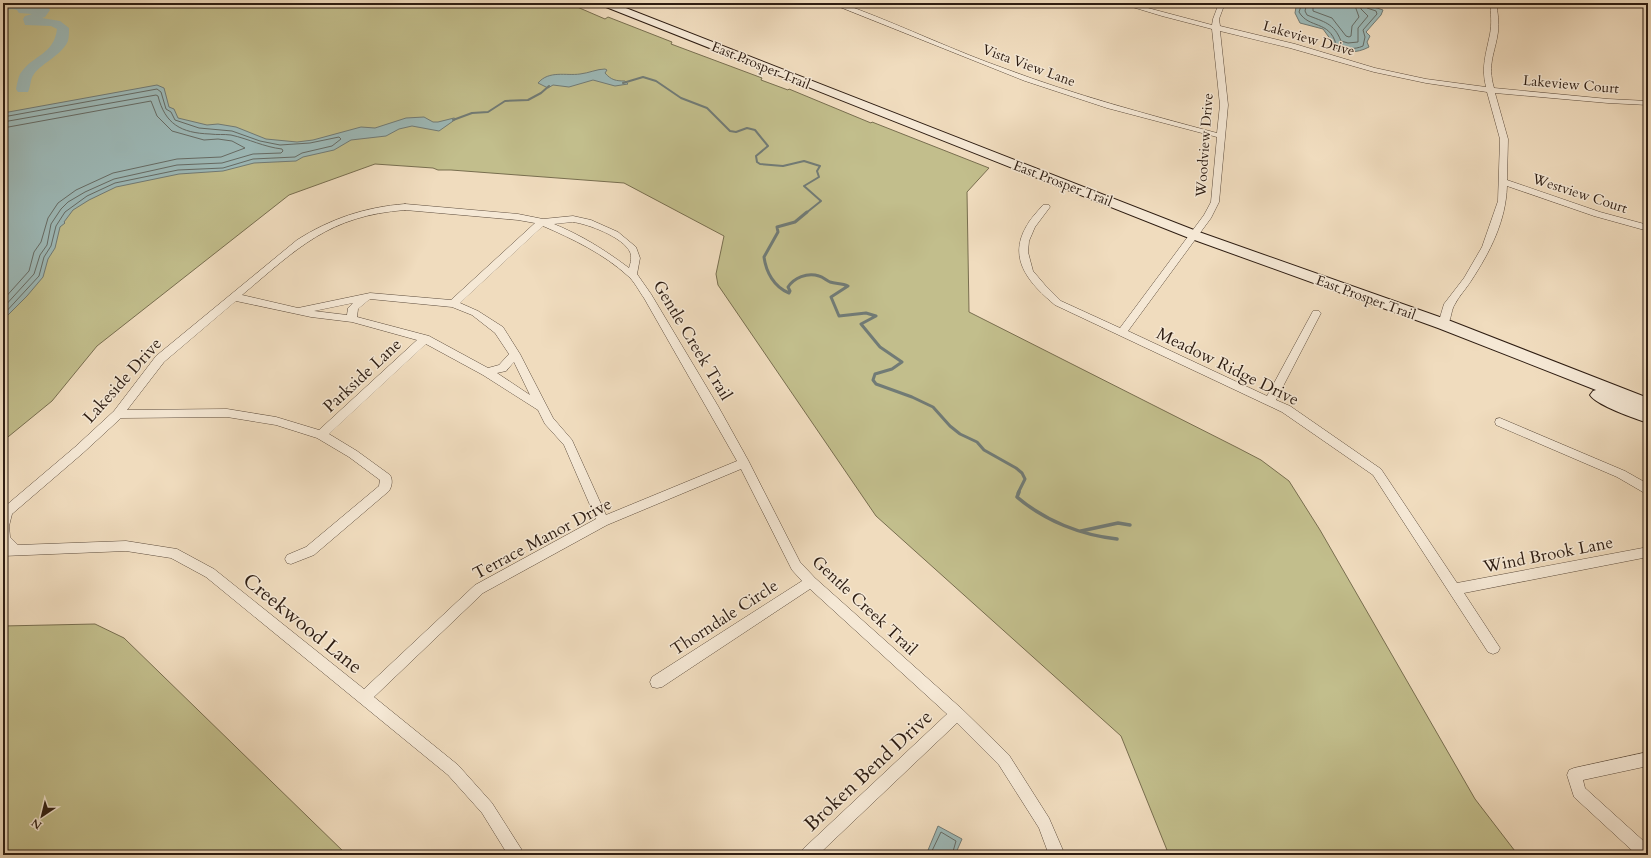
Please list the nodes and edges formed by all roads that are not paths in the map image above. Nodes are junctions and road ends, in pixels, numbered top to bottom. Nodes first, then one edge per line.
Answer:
1 (604, 3) edge
2 (832, 3) edge
3 (1122, 3) edge
4 (1222, 3) edge
5 (1493, 3) edge
6 (1216, 28) junction
7 (1491, 90) junction
8 (1648, 103) edge
9 (1221, 136) junction
10 (1503, 182) junction
11 (1046, 207) dead end
12 (542, 222) junction
13 (1648, 228) edge
14 (320, 229) joint
15 (1194, 234) junction
16 (632, 274) junction
17 (370, 296) junction
18 (235, 298) junction
19 (453, 304) junction
20 (298, 311) junction
21 (1316, 313) dead end
22 (352, 319) junction
23 (1442, 324) junction
24 (1121, 333) junction
25 (425, 339) junction
26 (515, 354) junction
27 (1524, 357) junction
28 (487, 372) junction
29 (1270, 401) junction
30 (1648, 404) edge
31 (541, 407) junction
32 (118, 414) junction
33 (1648, 417) edge
34 (1500, 422) dead end
35 (322, 435) junction
36 (744, 463) junction
37 (1648, 490) edge
38 (5, 513) edge
39 (603, 521) junction
40 (9, 550) edge
41 (1648, 552) edge
42 (291, 559) dead end
43 (811, 582) junction
44 (1454, 589) junction
45 (1493, 648) dead end
46 (657, 682) dead end
47 (364, 698) junction
48 (957, 714) junction
49 (1648, 759) edge
50 (517, 855) edge
51 (807, 855) edge
52 (1057, 855) edge
53 (1648, 855) edge

1 - 15 main road, East Prosper Trail
2 - 9 street, Vista View Lane
3 - 6 street, Lakeview Drive
4 - 6 street, Woodview Drive
5 - 7 street
6 - 7 street, Lakeview Drive
6 - 9 street, Woodview Drive
7 - 8 street, Lakeview Court
7 - 10 street
9 - 15 street, Woodview Drive
10 - 13 street, Westview Court
10 - 23 street
11 - 24 street, Meadow Ridge Drive
12 - 14 street, Gentle Creek Trail
12 - 16 street, Gentle Creek Trail
12 - 16 street, Gentle Creek Trail
12 - 19 street
14 - 18 street, Lakeside Drive
15 - 23 main road, East Prosper Trail
15 - 24 street, Woodview Drive
16 - 36 street, Gentle Creek Trail
17 - 19 street
17 - 20 street
17 - 22 street
18 - 20 street
18 - 32 street, Lakeside Drive
19 - 26 street
20 - 22 street
21 - 29 street
22 - 25 street
23 - 27 main road, East Prosper Trail
24 - 29 street, Meadow Ridge Drive
25 - 28 street
25 - 35 street, Parkside Lane
26 - 28 street
26 - 31 street
27 - 30 main road, East Prosper Trail
27 - 33 main road, East Prosper Trail
28 - 31 street
29 - 44 street, Meadow Ridge Drive
31 - 39 street
32 - 35 street
32 - 38 street, Lakeside Drive
34 - 37 street
35 - 42 street
36 - 39 street, Terrace Manor Drive
36 - 43 street, Gentle Creek Trail
38 - 40 street, Lakeside Drive
39 - 47 street, Terrace Manor Drive
40 - 47 street, Creekwood Lane
41 - 44 street, Wind Brook Lane
43 - 46 street, Thorndale Circle
43 - 48 street, Gentle Creek Trail
44 - 45 street, Meadow Ridge Drive
47 - 50 street, Creekwood Lane
48 - 51 street, Broken Bend Drive
48 - 52 street, Gentle Creek Trail
49 - 53 street

